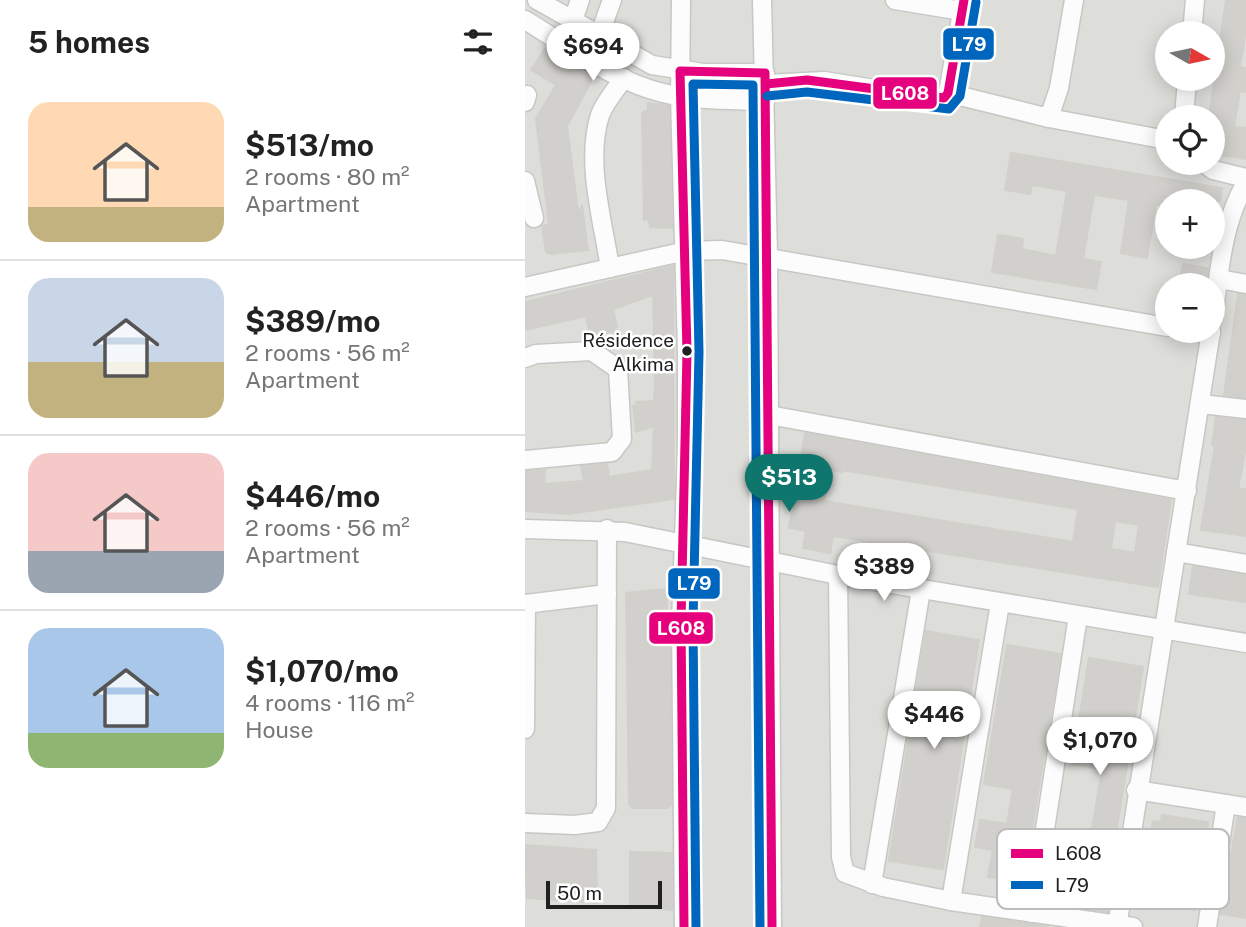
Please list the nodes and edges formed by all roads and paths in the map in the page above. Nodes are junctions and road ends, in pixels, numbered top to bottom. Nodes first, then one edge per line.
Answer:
1 (537, 0) edge
2 (580, 0) edge
3 (612, 0) edge
4 (681, 0) edge
5 (762, 0) edge
6 (895, 0) edge
7 (1074, 0) edge
8 (1195, 0) edge
9 (963, 6) edge
10 (525, 20) edge
11 (573, 20) junction
12 (1193, 21) edge
13 (600, 36) junction
14 (680, 71) junction
15 (624, 78) junction
16 (765, 86) junction
17 (948, 93) junction
18 (680, 96) junction
19 (1049, 118) junction
20 (1155, 138) edge
21 (1225, 174) edge
22 (1246, 180) edge
23 (525, 181) edge
24 (534, 218) dead end
25 (686, 251) junction
26 (768, 256) junction
27 (610, 268) junction
28 (1220, 273) edge
29 (1225, 280) edge
30 (1246, 284) edge
31 (525, 287) edge
32 (1155, 325) edge
33 (1210, 343) edge
34 (525, 358) edge
35 (1201, 404) junction
36 (1246, 409) edge
37 (769, 415) junction
38 (525, 460) edge
39 (1187, 491) junction
40 (525, 529) edge
41 (607, 530) junction
42 (683, 545) junction
43 (1176, 552) junction
44 (770, 562) junction
45 (1246, 564) edge
46 (838, 575) junction
47 (921, 590) junction
48 (607, 594) junction
49 (1000, 603) junction
50 (526, 604) edge
51 (1077, 616) junction
52 (1163, 630) junction
53 (1246, 643) edge
54 (525, 729) edge
55 (1136, 790) junction
56 (1227, 804) junction
57 (1246, 807) edge
58 (525, 822) edge
59 (1045, 829) edge
60 (1132, 829) edge
61 (1223, 829) edge
62 (872, 884) junction
63 (951, 901) junction
64 (997, 908) edge
65 (1005, 909) edge
66 (1033, 909) edge
67 (1210, 909) edge
68 (1032, 913) junction
69 (1123, 926) edge
70 (684, 927) edge
71 (772, 927) edge
72 (1207, 927) edge

1 - 11 street
2 - 11 street
3 - 13 street
4 - 14 street
5 - 16 street
6 - 9 street
7 - 19 street
8 - 12 street
9 - 17 street
10 - 15 street
11 - 13 street
13 - 14 street
14 - 16 street
14 - 18 street
15 - 18 street
15 - 27 street
16 - 17 street
16 - 18 street
16 - 26 street
17 - 19 street
18 - 25 street
19 - 20 street
21 - 22 street
22 - 28 street
23 - 24 street
25 - 26 street
25 - 27 street
25 - 42 street
26 - 32 street
26 - 37 street
27 - 31 street
29 - 30 street
33 - 35 street
34 - 38 street
35 - 36 street
35 - 39 street
37 - 39 street
37 - 44 street
39 - 43 street
40 - 41 street
41 - 42 street
41 - 48 street
42 - 44 street
42 - 70 street
43 - 45 street
43 - 52 street
44 - 46 street
44 - 71 street
46 - 47 street
46 - 62 street
47 - 49 street
47 - 62 street
48 - 50 street
48 - 58 street
49 - 51 street
49 - 63 street
50 - 54 street
51 - 52 street
51 - 59 street
52 - 53 street
52 - 55 street
55 - 56 street
55 - 60 street
56 - 57 street
56 - 61 street
62 - 63 street
63 - 64 street
65 - 68 street
66 - 68 street
67 - 72 street
68 - 69 street

